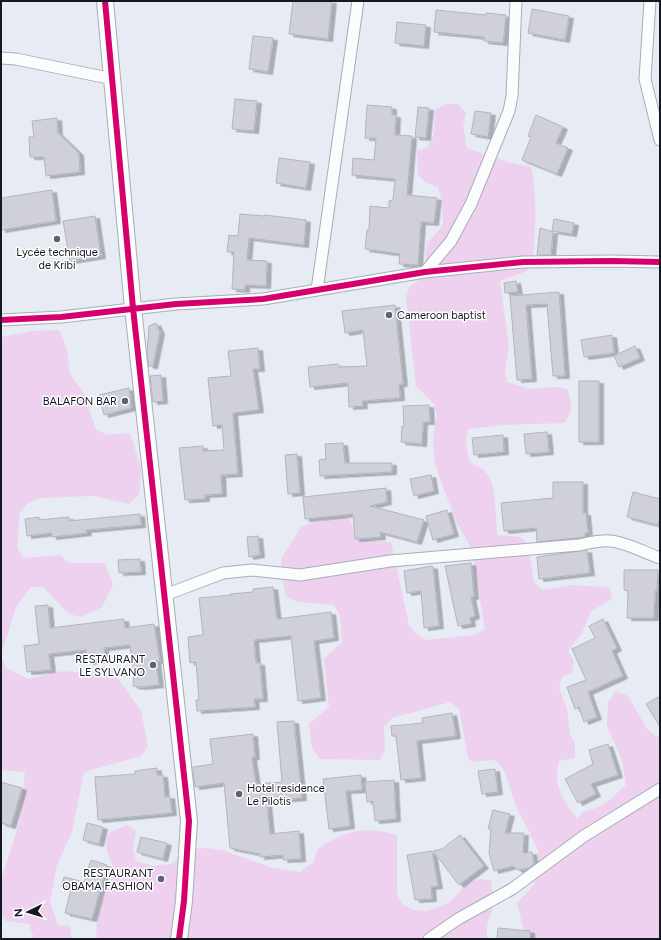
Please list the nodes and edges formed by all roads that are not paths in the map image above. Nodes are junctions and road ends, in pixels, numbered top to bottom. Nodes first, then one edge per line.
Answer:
1 (105, 1) edge
2 (358, 1) edge
3 (516, 1) edge
4 (650, 1) edge
5 (1, 58) edge
6 (112, 79) junction
7 (660, 140) edge
8 (660, 262) edge
9 (425, 272) junction
10 (317, 290) junction
11 (133, 308) junction
12 (1, 320) edge
13 (660, 558) edge
14 (165, 595) junction
15 (660, 789) edge
16 (179, 939) edge
17 (429, 939) edge

1 - 6 street
2 - 10 street
3 - 9 street
4 - 7 street
5 - 6 street
6 - 11 street
8 - 9 street
9 - 10 street
10 - 11 street
11 - 12 street
11 - 14 street
13 - 14 street
14 - 16 street
15 - 17 street

